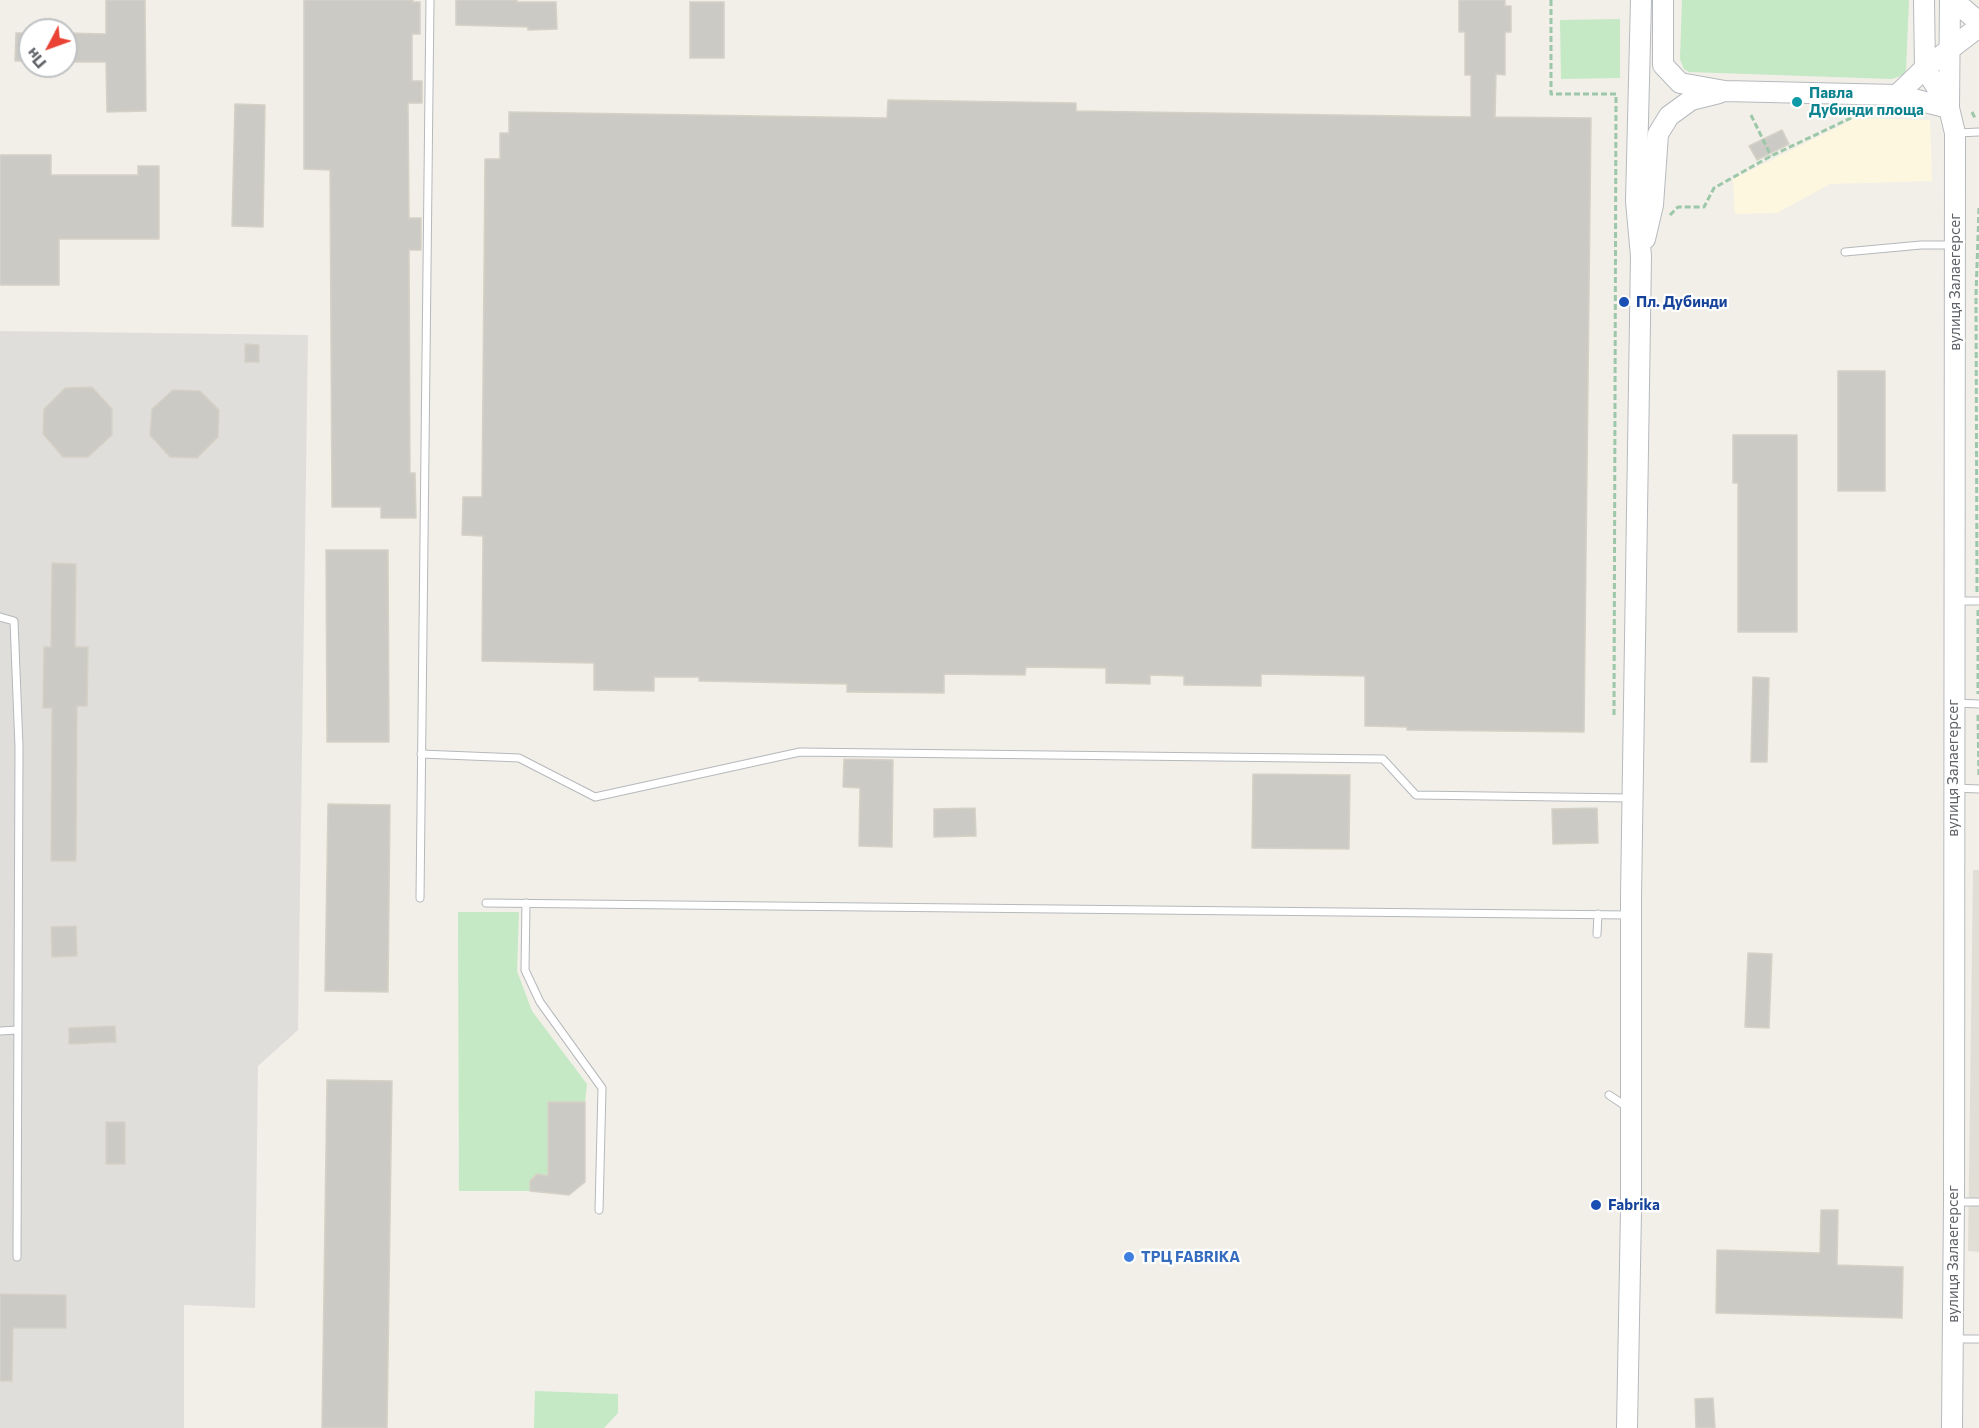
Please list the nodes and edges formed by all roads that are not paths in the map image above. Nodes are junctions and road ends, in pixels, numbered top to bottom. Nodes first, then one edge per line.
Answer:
1 (430, 0) edge
2 (1663, 0) edge
3 (1924, 0) edge
4 (1952, 0) edge
5 (1643, 2) edge
6 (1979, 22) edge
7 (1979, 27) edge
8 (1949, 48) junction
9 (1925, 68) junction
10 (1725, 91) junction
11 (1897, 95) junction
12 (1948, 108) junction
13 (1979, 132) edge
14 (1955, 134) junction
15 (1956, 245) junction
16 (1845, 252) dead end
17 (1641, 256) junction
18 (1954, 601) junction
19 (1978, 601) edge
20 (0, 617) edge
21 (1954, 703) junction
22 (1979, 704) edge
23 (421, 754) junction
24 (1953, 788) junction
25 (1979, 789) edge
26 (1633, 798) junction
27 (420, 898) dead end
28 (486, 903) dead end
29 (526, 903) junction
30 (1598, 914) junction
31 (1631, 915) junction
32 (1598, 934) dead end
33 (18, 1030) junction
34 (0, 1031) edge
35 (1609, 1095) dead end
36 (1631, 1110) junction
37 (1954, 1202) junction
38 (1979, 1202) edge
39 (599, 1210) dead end
40 (17, 1257) dead end
41 (1953, 1338) junction
42 (1979, 1339) edge
43 (1627, 1428) edge
44 (1952, 1428) edge

1 - 23 lane
2 - 10 main road
3 - 9 main road
4 - 6 main road
4 - 8 main road
5 - 17 main road
7 - 8 main road
8 - 9 main road
8 - 12 main road
9 - 11 main road
9 - 12 main road
10 - 11 main road
10 - 17 main road
11 - 12 main road
12 - 14 main road, вулиця Залаегерсег
13 - 14 lane
14 - 15 main road, вулиця Залаегерсег
15 - 16 lane
15 - 18 main road, вулиця Залаегерсег
17 - 26 main road
18 - 19 lane
18 - 21 main road, вулиця Залаегерсег
20 - 33 lane
21 - 22 lane
21 - 24 main road, вулиця Залаегерсег
23 - 26 lane
23 - 27 lane
24 - 25 lane
24 - 37 main road, вулиця Залаегерсег
26 - 31 main road
28 - 29 lane
29 - 30 lane
29 - 39 lane
30 - 31 lane
30 - 32 lane
31 - 36 main road
33 - 34 lane
33 - 40 lane
35 - 36 lane
36 - 43 main road
37 - 38 lane
37 - 41 main road, вулиця Залаегерсег
41 - 42 lane
41 - 44 main road, вулиця Залаегерсег

